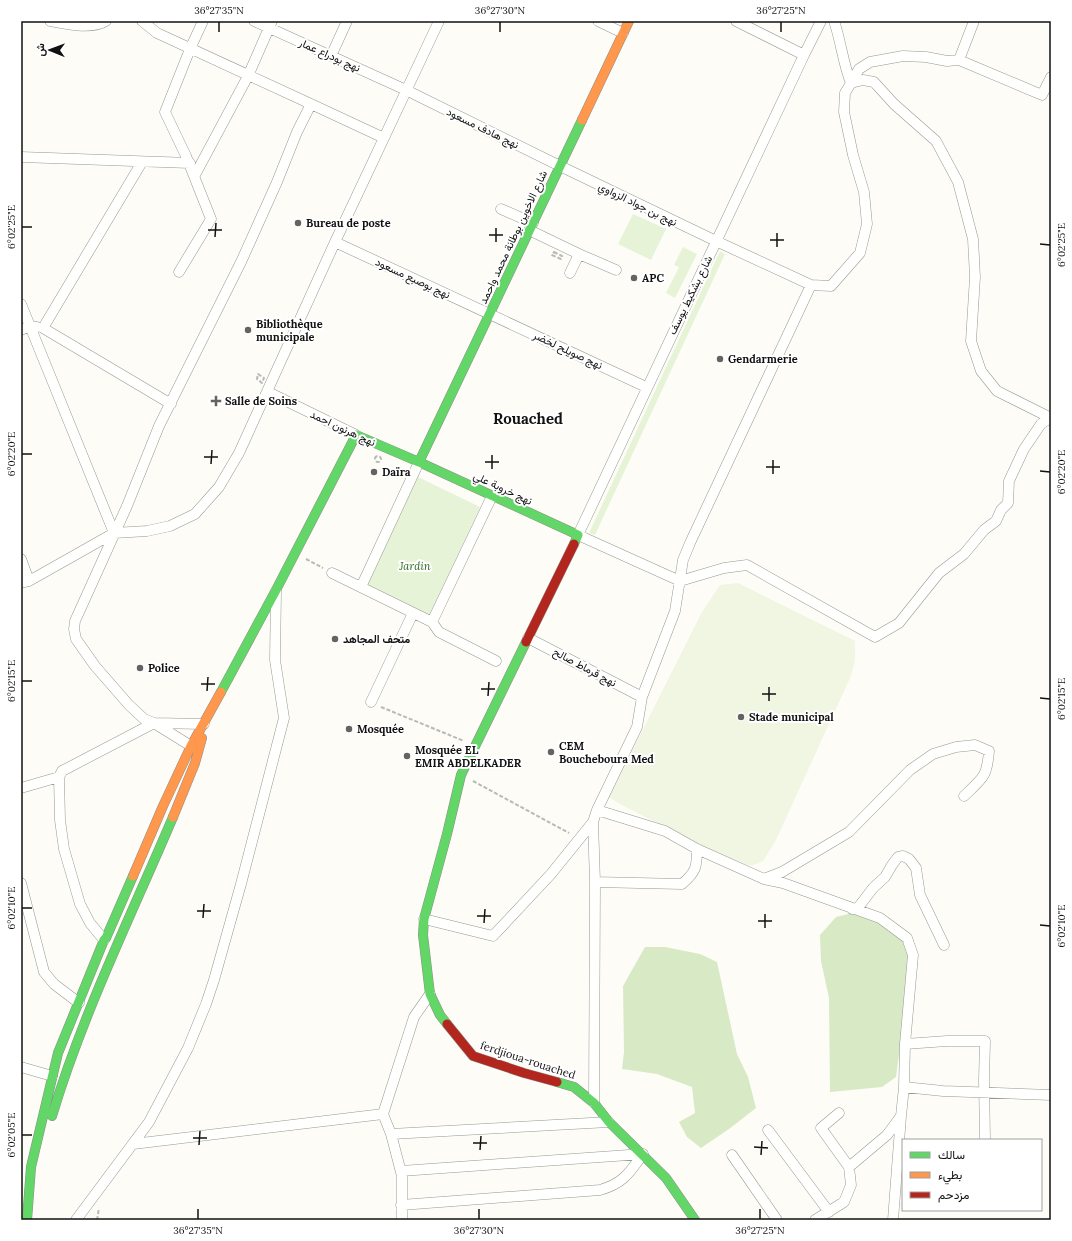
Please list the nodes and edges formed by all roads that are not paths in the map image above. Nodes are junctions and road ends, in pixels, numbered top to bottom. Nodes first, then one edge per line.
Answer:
1 (50, 21) edge
2 (106, 21) edge
3 (142, 21) edge
4 (203, 21) edge
5 (254, 21) edge
6 (347, 21) edge
7 (439, 21) edge
8 (598, 21) edge
9 (629, 21) edge
10 (736, 21) edge
11 (822, 21) edge
12 (834, 21) edge
13 (974, 21) edge
14 (271, 24) edge
15 (623, 33) junction
16 (190, 49) junction
17 (804, 55) junction
18 (331, 56) junction
19 (959, 60) junction
20 (248, 76) junction
21 (1051, 77) edge
22 (852, 83) junction
23 (406, 90) junction
24 (311, 104) junction
25 (384, 138) junction
26 (21, 157) edge
27 (142, 162) junction
28 (190, 163) junction
29 (560, 166) junction
30 (195, 175) junction
31 (502, 209) dead end
32 (531, 227) junction
33 (716, 241) junction
34 (335, 242) junction
35 (579, 254) junction
36 (616, 270) dead end
37 (178, 272) dead end
38 (570, 272) dead end
39 (811, 285) junction
40 (21, 304) edge
41 (490, 314) junction
42 (26, 328) edge
43 (43, 328) junction
44 (646, 387) junction
45 (268, 392) junction
46 (171, 404) junction
47 (1051, 418) edge
48 (356, 435) junction
49 (419, 462) junction
50 (492, 496) junction
51 (114, 533) junction
52 (578, 535) junction
53 (21, 559) edge
54 (332, 573) road end
55 (680, 581) junction
56 (25, 582) edge
57 (361, 587) junction
58 (276, 590) junction
59 (413, 613) junction
60 (432, 622) junction
61 (528, 638) junction
62 (496, 661) dead end
63 (642, 697) junction
64 (371, 702) road end
65 (206, 721) junction
66 (154, 722) junction
67 (191, 746) junction
68 (60, 777) junction
69 (21, 788) edge
70 (964, 796) dead end
71 (597, 810) junction
72 (593, 822) junction
73 (697, 849) junction
74 (764, 879) junction
75 (595, 882) junction
76 (21, 883) edge
77 (852, 909) junction
78 (424, 919) junction
79 (104, 940) junction
80 (944, 945) dead end
81 (430, 994) junction
82 (79, 1003) junction
83 (905, 1044) junction
84 (21, 1066) edge
85 (52, 1076) junction
86 (904, 1087) junction
87 (985, 1093) junction
88 (1051, 1096) edge
89 (594, 1103) junction
90 (839, 1113) dead end
91 (382, 1114) junction
92 (901, 1116) junction
93 (609, 1122) junction
94 (768, 1130) dead end
95 (391, 1134) junction
96 (986, 1139) edge
97 (133, 1144) junction
98 (36, 1145) junction
99 (643, 1154) junction
100 (732, 1155) dead end
101 (31, 1166) junction
102 (849, 1167) junction
103 (401, 1171) junction
104 (21, 1200) edge
105 (401, 1205) junction
106 (829, 1212) junction
107 (30, 1219) edge
108 (76, 1220) edge
109 (402, 1220) edge
110 (695, 1220) edge
111 (777, 1220) edge
112 (815, 1220) edge
113 (893, 1220) edge

1 - 2 street
3 - 16 street
4 - 16 street
5 - 14 street, نهج بودراع عمار
6 - 18 street
7 - 23 street
8 - 15 street
9 - 15 main road, شارع الاخوين بوطانة محمد واحمد
10 - 17 street
11 - 17 street, شارع بشكيط يوسف
12 - 22 street
13 - 19 street
14 - 18 street, نهج بودراع عمار
14 - 20 street
15 - 29 main road, شارع الاخوين بوطانة محمد واحمد
16 - 20 street
16 - 28 street
17 - 33 street, شارع بشكيط يوسف
18 - 23 street, نهج بودراع عمار
19 - 21 street
19 - 22 street
20 - 24 street
20 - 30 street
22 - 39 street
22 - 47 street
23 - 25 street
23 - 29 street, نهج هادف مسعود
24 - 25 street
24 - 46 street
25 - 34 street
26 - 27 street
27 - 28 street
27 - 43 street
28 - 30 street
29 - 32 main road, شارع الاخوين بوطانة محمد واحمد
29 - 33 street, نهج بن جواد الزواوي
30 - 37 street
31 - 32 street
32 - 35 street
32 - 41 main road, شارع الاخوين بوطانة محمد واحمد
33 - 39 street, نهج بن جواد الزواوي
33 - 44 street, شارع بشكيط يوسف
34 - 41 street, نهج بوصبع مسعود
34 - 45 street
35 - 36 street
35 - 38 street
39 - 55 street
40 - 42 street
41 - 44 street, نهج صويلح لخضر
41 - 49 main road, شارع الاخوين بوطانة محمد واحمد
42 - 43 street
42 - 51 street
43 - 46 street
44 - 52 street, شارع بشكيط يوسف
45 - 48 street, نهج هرنون احمد
45 - 51 street
46 - 51 street
47 - 55 street
48 - 49 main road, نهج هرنون احمد
48 - 58 main road
49 - 50 main road, نهج خروبة علي
49 - 57 street
50 - 52 main road, نهج خروبة علي
50 - 60 street
51 - 56 street
51 - 66 street
52 - 55 street
52 - 61 main road, ferdjioua-rouached
53 - 56 street
54 - 57 street
55 - 63 street
57 - 59 street
58 - 65 main road
58 - 97 street
59 - 60 street
59 - 64 street
60 - 62 street
61 - 63 street, نهج قرماط صالح
61 - 78 main road, ferdjioua-rouached
63 - 71 street
65 - 66 street
65 - 67 main road
65 - 98 main road
66 - 67 street
66 - 68 street
67 - 79 main road
68 - 69 street
68 - 79 street
70 - 74 street
71 - 72 street
71 - 73 street
72 - 75 street
72 - 78 street
73 - 74 street
73 - 75 street
74 - 77 street
75 - 89 street
76 - 82 street
77 - 80 street
77 - 83 street
78 - 81 main road, ferdjioua-rouached
79 - 82 main road
81 - 89 main road, ferdjioua-rouached
81 - 91 street
82 - 85 main road
83 - 86 street
83 - 87 street
84 - 85 street
85 - 98 main road
86 - 87 street
86 - 92 street
87 - 88 street
87 - 96 street
89 - 93 main road, ferdjioua-rouached
90 - 102 street
91 - 95 street
91 - 97 street
92 - 102 street
92 - 113 street
93 - 95 street
93 - 99 main road, ferdjioua-rouached
94 - 106 street
95 - 103 street
97 - 108 street
98 - 101 main road
99 - 103 street
99 - 105 street
99 - 110 main road, ferdjioua-rouached
100 - 111 street
101 - 104 street
101 - 107 main road
102 - 106 street
103 - 105 street
105 - 109 street
106 - 112 street

